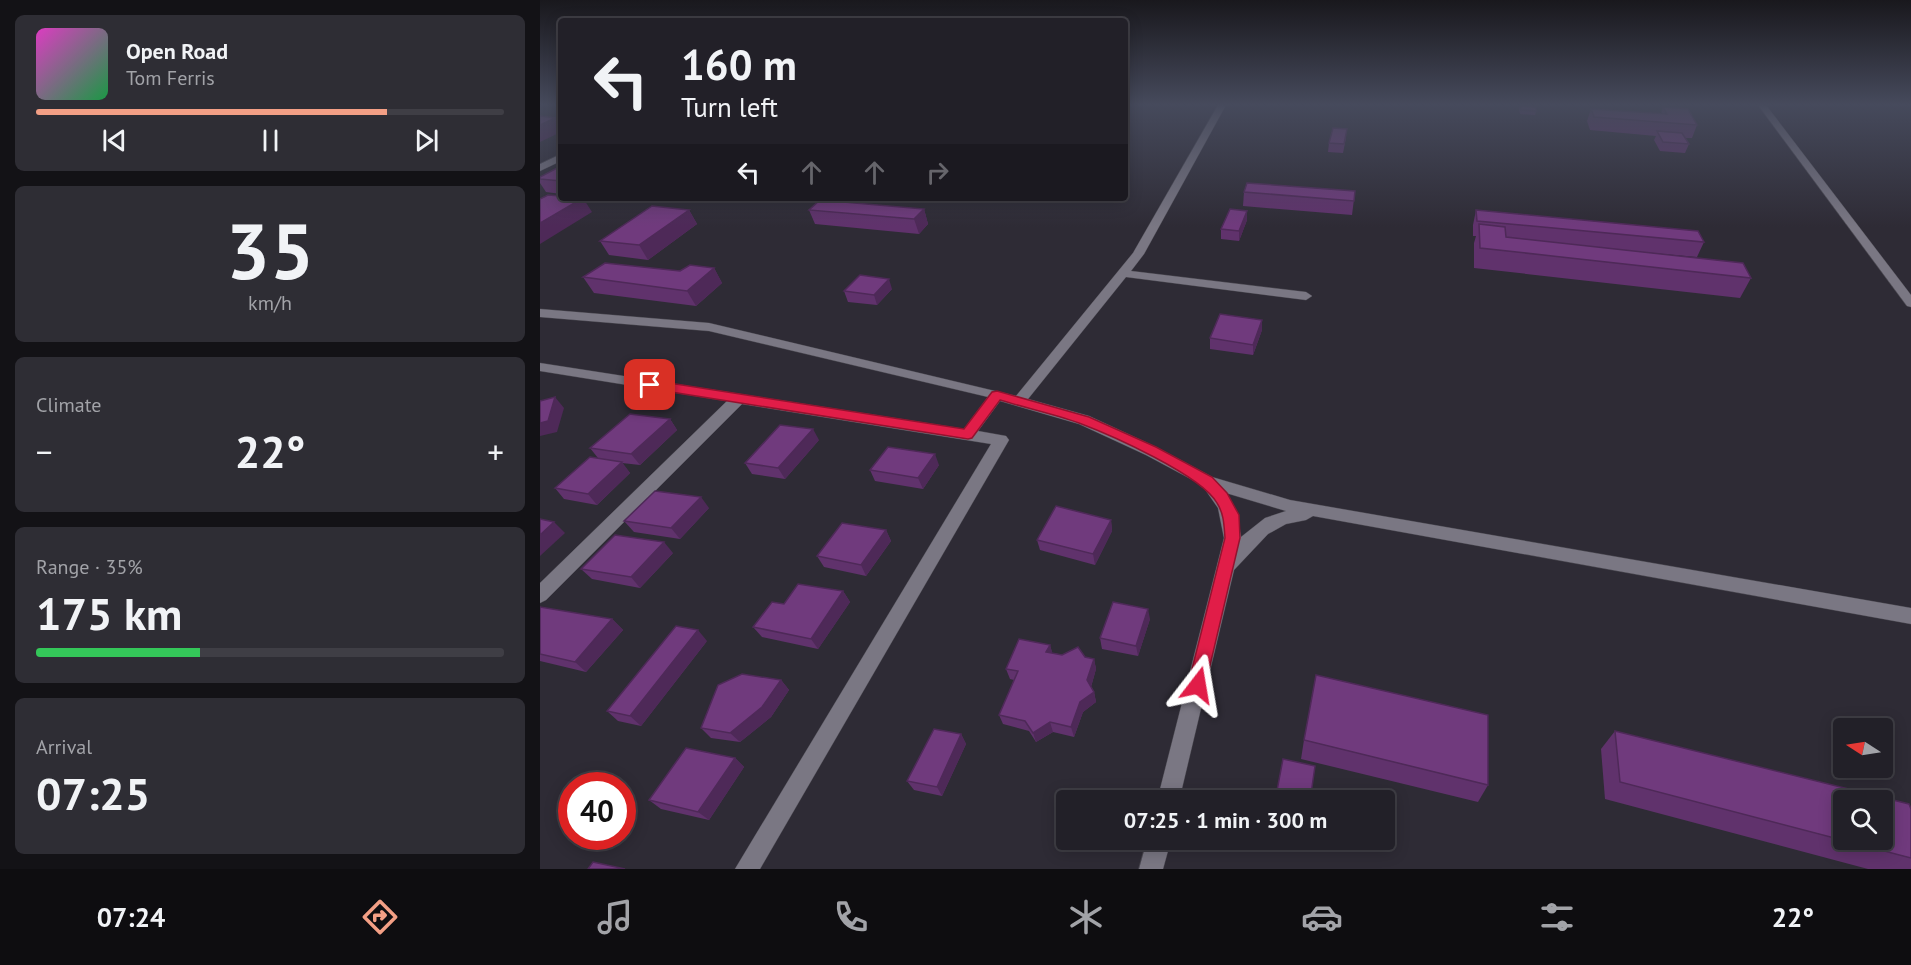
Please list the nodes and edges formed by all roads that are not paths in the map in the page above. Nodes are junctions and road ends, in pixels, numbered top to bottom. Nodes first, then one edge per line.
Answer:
1 (1199, 146) edge
2 (1792, 146) edge
3 (558, 159) edge
4 (540, 168) edge
5 (1122, 273) junction
6 (1306, 296) dead end
7 (1911, 303) edge
8 (540, 313) edge
9 (540, 367) edge
10 (997, 395) junction
11 (739, 398) junction
12 (1019, 401) junction
13 (968, 434) junction
14 (1207, 481) junction
15 (1328, 513) junction
16 (1227, 569) junction
17 (540, 595) edge
18 (1911, 616) edge
19 (1171, 790) edge
20 (1156, 850) edge
21 (747, 869) edge
22 (1151, 869) edge

1 - 5 street
2 - 7 street
3 - 4 street
5 - 6 street
5 - 12 street
8 - 10 street
9 - 11 street
10 - 12 street
10 - 13 street
11 - 13 street
11 - 17 street
12 - 14 street
13 - 21 street
14 - 15 street
14 - 16 street
15 - 16 street
15 - 18 street
16 - 19 street
20 - 22 street

